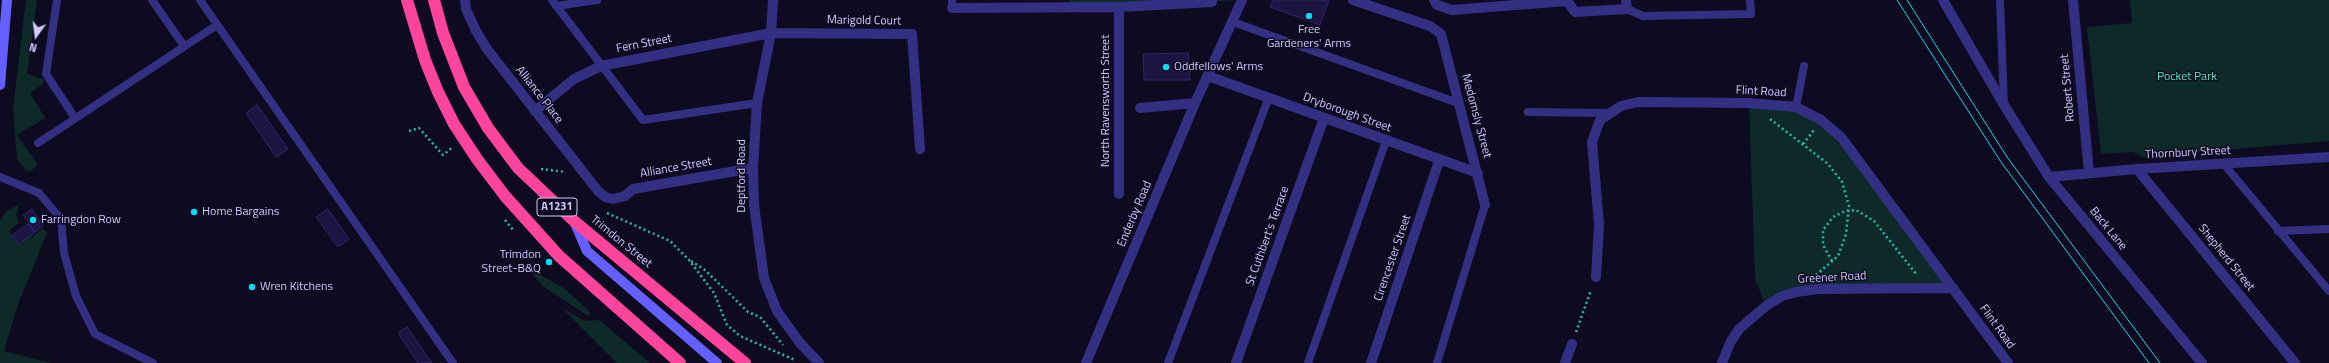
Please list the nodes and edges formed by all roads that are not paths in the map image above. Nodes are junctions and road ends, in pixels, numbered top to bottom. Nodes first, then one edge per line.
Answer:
1 (7, 0) edge
2 (57, 0) edge
3 (152, 0) edge
4 (200, 0) edge
5 (407, 0) edge
6 (434, 0) edge
7 (465, 0) edge
8 (597, 0) edge
9 (773, 0) edge
10 (1242, 0) edge
11 (1353, 0) edge
12 (1434, 0) edge
13 (1750, 0) edge
14 (1943, 0) edge
15 (2000, 0) edge
16 (2073, 0) edge
17 (1567, 1) edge
18 (1212, 2) dead end
19 (554, 3) edge
20 (1495, 3) edge
21 (952, 4) edge
22 (1070, 4) edge
23 (1008, 5) edge
24 (1626, 5) edge
25 (1119, 7) junction
26 (1233, 22) junction
27 (217, 25) junction
28 (771, 33) junction
29 (184, 46) junction
30 (601, 66) junction
31 (1804, 66) dead end
32 (1208, 76) junction
33 (0, 85) edge
34 (1269, 97) junction
35 (757, 103) junction
36 (1195, 103) junction
37 (1458, 103) junction
38 (2004, 105) junction
39 (1796, 107) junction
40 (1140, 108) dead end
41 (535, 110) junction
42 (1528, 112) dead end
43 (1609, 113) junction
44 (75, 118) junction
45 (1324, 118) junction
46 (1386, 141) junction
47 (38, 143) dead end
48 (920, 149) dead end
49 (2329, 157) edge
50 (1439, 161) junction
51 (2223, 163) junction
52 (753, 168) junction
53 (2137, 169) junction
54 (1478, 173) junction
55 (2089, 174) junction
56 (0, 177) edge
57 (2049, 177) junction
58 (1119, 194) dead end
59 (606, 197) joint
60 (1485, 205) joint
61 (574, 221) junction
62 (2329, 229) edge
63 (2278, 231) junction
64 (1596, 277) road end
65 (1953, 288) junction
66 (2329, 291) edge
67 (1572, 344) road end
68 (153, 363) edge
69 (453, 363) edge
70 (680, 363) edge
71 (717, 363) edge
72 (745, 363) edge
73 (818, 363) edge
74 (1086, 363) edge
75 (1168, 363) edge
76 (1236, 363) edge
77 (1308, 363) edge
78 (1371, 363) edge
79 (1437, 363) edge
80 (1565, 363) edge
81 (1722, 363) edge
82 (2008, 363) edge
83 (2202, 363) edge
84 (2296, 363) edge

1 - 33 street
2 - 44 lane
3 - 29 lane
4 - 27 lane
5 - 70 highway, A1231
6 - 61 highway, Trimdon Street / A1231
7 - 41 street, Alliance Place
8 - 19 lane
9 - 28 street, Deptford Road
10 - 26 street, Enderby Road
11 - 37 street, Medomsly Street
12 - 20 street
13 - 24 lane
14 - 38 street, Back Lane
15 - 38 lane
16 - 55 street, Robert Street
17 - 20 street
17 - 24 street
18 - 25 street
19 - 30 lane
21 - 23 street
22 - 23 street
22 - 25 street
25 - 58 street, North Ravensworth Street
26 - 32 street, Enderby Road
26 - 37 lane
27 - 29 lane
27 - 69 lane
28 - 30 street, Fern Street
28 - 35 street, Deptford Road
28 - 48 street, Marigold Court
29 - 44 lane
30 - 35 lane
30 - 41 street, Fern Street
31 - 39 lane
32 - 34 street, Dryborough Street
32 - 36 street, Enderby Road
34 - 45 street, Dryborough Street
34 - 75 lane
35 - 52 street, Deptford Road
36 - 40 street
36 - 74 street, Enderby Road
37 - 54 street, Medomsly Street
38 - 57 street, Back Lane
39 - 43 street, Flint Road
39 - 65 street, Flint Road
41 - 59 street, Alliance Place
42 - 43 lane
43 - 64 street, Flint Road
44 - 47 lane
45 - 46 street, Dryborough Street
45 - 76 street, St Cuthbert's Terrace
46 - 50 street, Dryborough Street
46 - 77 lane
49 - 51 street, Thornbury Street
50 - 54 street, Dryborough Street
50 - 78 street, Cirencester Street
51 - 53 street, Thornbury Street
51 - 63 lane
52 - 59 street, Alliance Street
52 - 73 street, Deptford Road
53 - 55 street, Thornbury Street
53 - 84 street, Shepherd Street
54 - 60 street, Medomsly Street
55 - 57 street, Thornbury Street
56 - 68 lane
57 - 83 street, Back Lane
60 - 79 lane
61 - 71 street
61 - 72 highway, Trimdon Street / A1231
62 - 63 lane
63 - 66 lane
65 - 81 street, Greener Road
65 - 82 street, Flint Road
67 - 80 street

